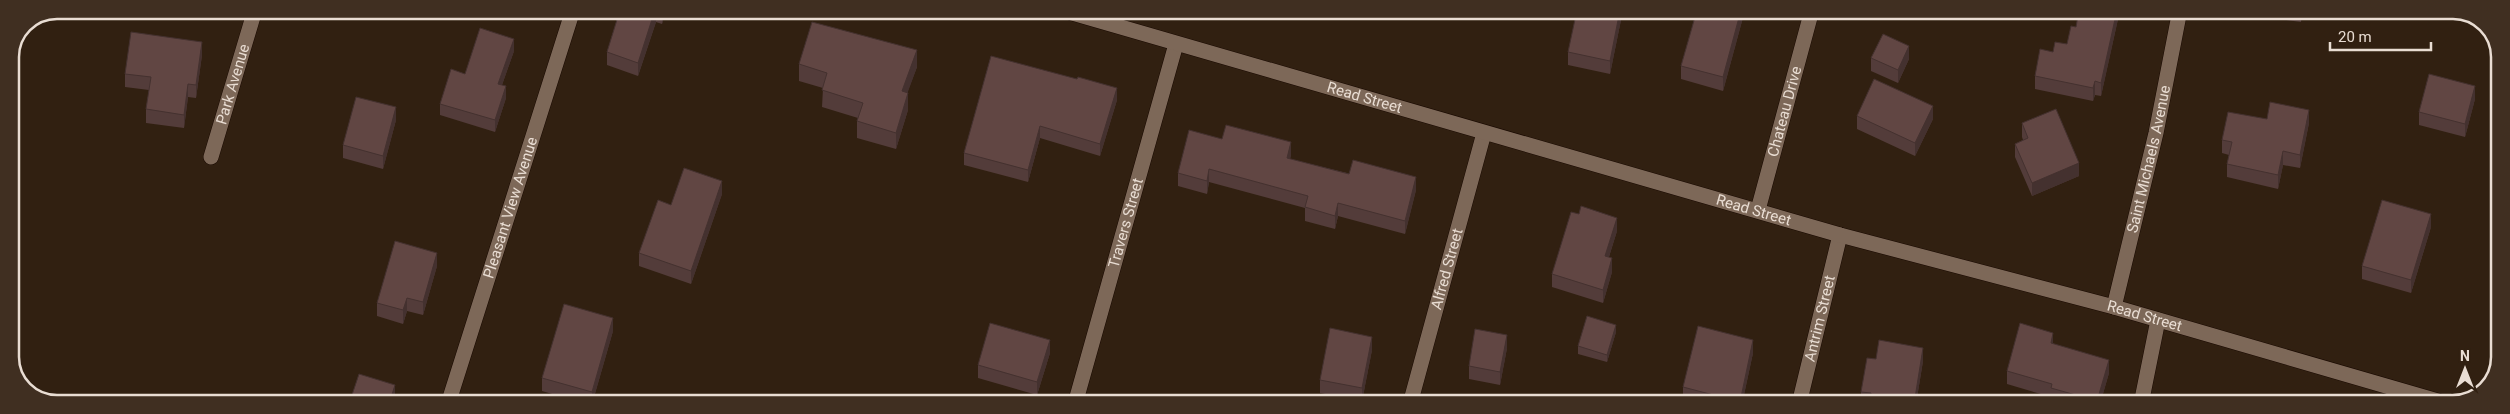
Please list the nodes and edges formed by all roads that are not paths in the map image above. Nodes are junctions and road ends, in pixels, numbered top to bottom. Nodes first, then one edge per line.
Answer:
1 (252, 19) edge
2 (570, 19) edge
3 (1092, 19) edge
4 (1810, 19) edge
5 (2178, 19) edge
6 (1176, 44) junction
7 (1484, 133) junction
8 (211, 157) dead end
9 (1758, 210) junction
10 (1840, 235) junction
11 (2114, 307) junction
12 (2158, 320) junction
13 (451, 395) edge
14 (1078, 395) edge
15 (1412, 395) edge
16 (1801, 395) edge
17 (2143, 395) edge
18 (2417, 395) edge

1 - 8 street, Park Avenue
2 - 13 street, Pleasant View Avenue
3 - 6 street, Read Street
4 - 9 street, Chateau Drive
5 - 11 street, Saint Michaels Avenue
6 - 7 street, Read Street
6 - 14 street, Travers Street
7 - 9 street, Read Street
7 - 15 street, Alfred Street
9 - 10 street, Read Street
10 - 11 street, Read Street
10 - 16 street, Antrim Street
11 - 12 street, Read Street
12 - 17 street
12 - 18 street, Read Street

